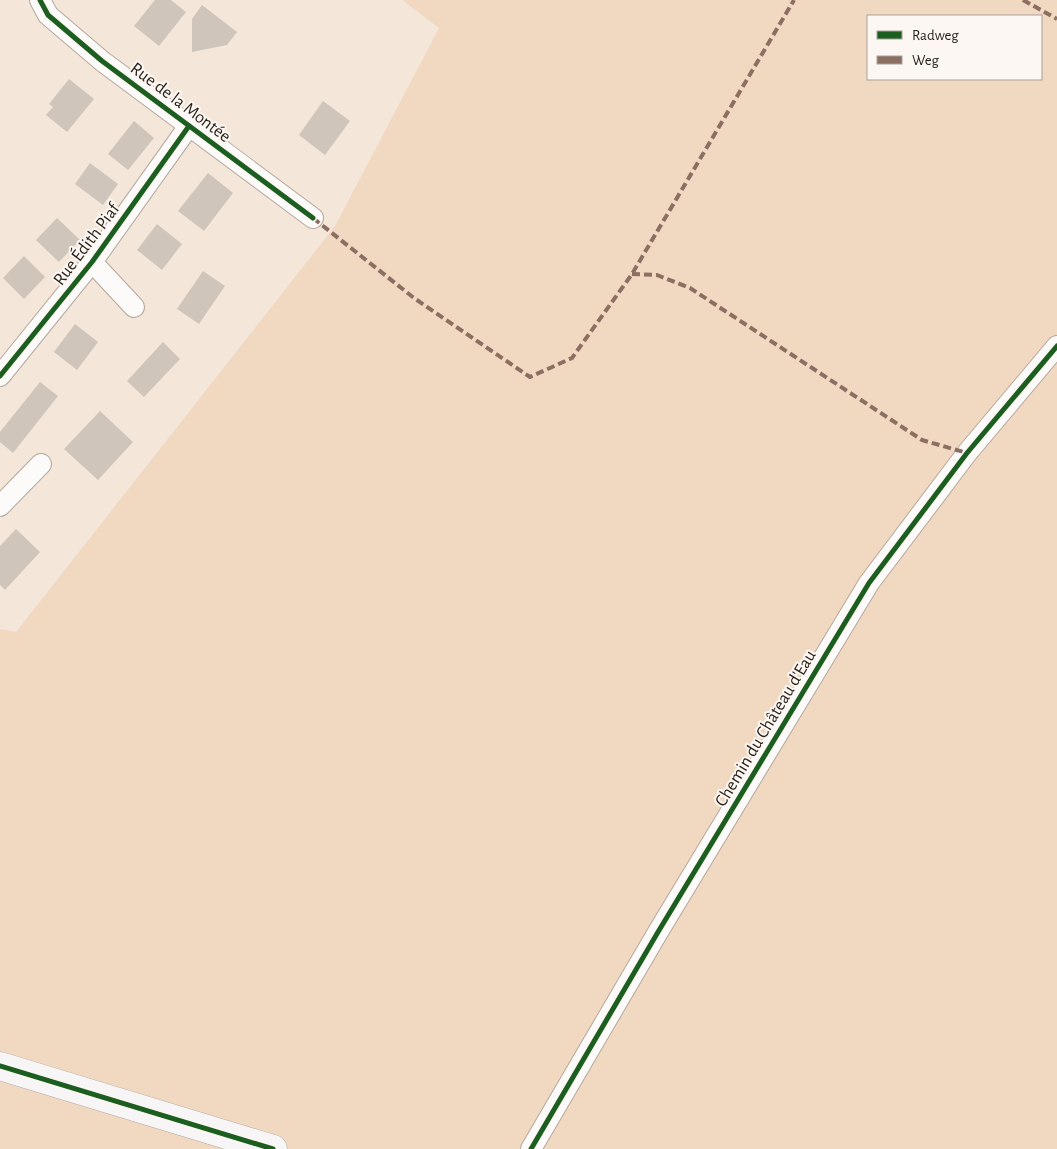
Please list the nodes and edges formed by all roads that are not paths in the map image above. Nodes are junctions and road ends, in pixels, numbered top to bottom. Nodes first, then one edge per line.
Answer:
1 (40, 0) edge
2 (189, 126) junction
3 (313, 218) dead end
4 (92, 262) junction
5 (134, 307) dead end
6 (1057, 346) edge
7 (0, 376) edge
8 (42, 464) dead end
9 (0, 506) edge
10 (0, 1066) edge
11 (273, 1149) edge
12 (531, 1149) edge

1 - 2 street, Rue de la Montée
2 - 3 street, Rue de la Montée
2 - 4 street, Rue Édith Piaf
4 - 5 street
4 - 7 street, Rue Édith Piaf
6 - 12 street, Chemin du Château d'Eau
8 - 9 street
10 - 11 street

